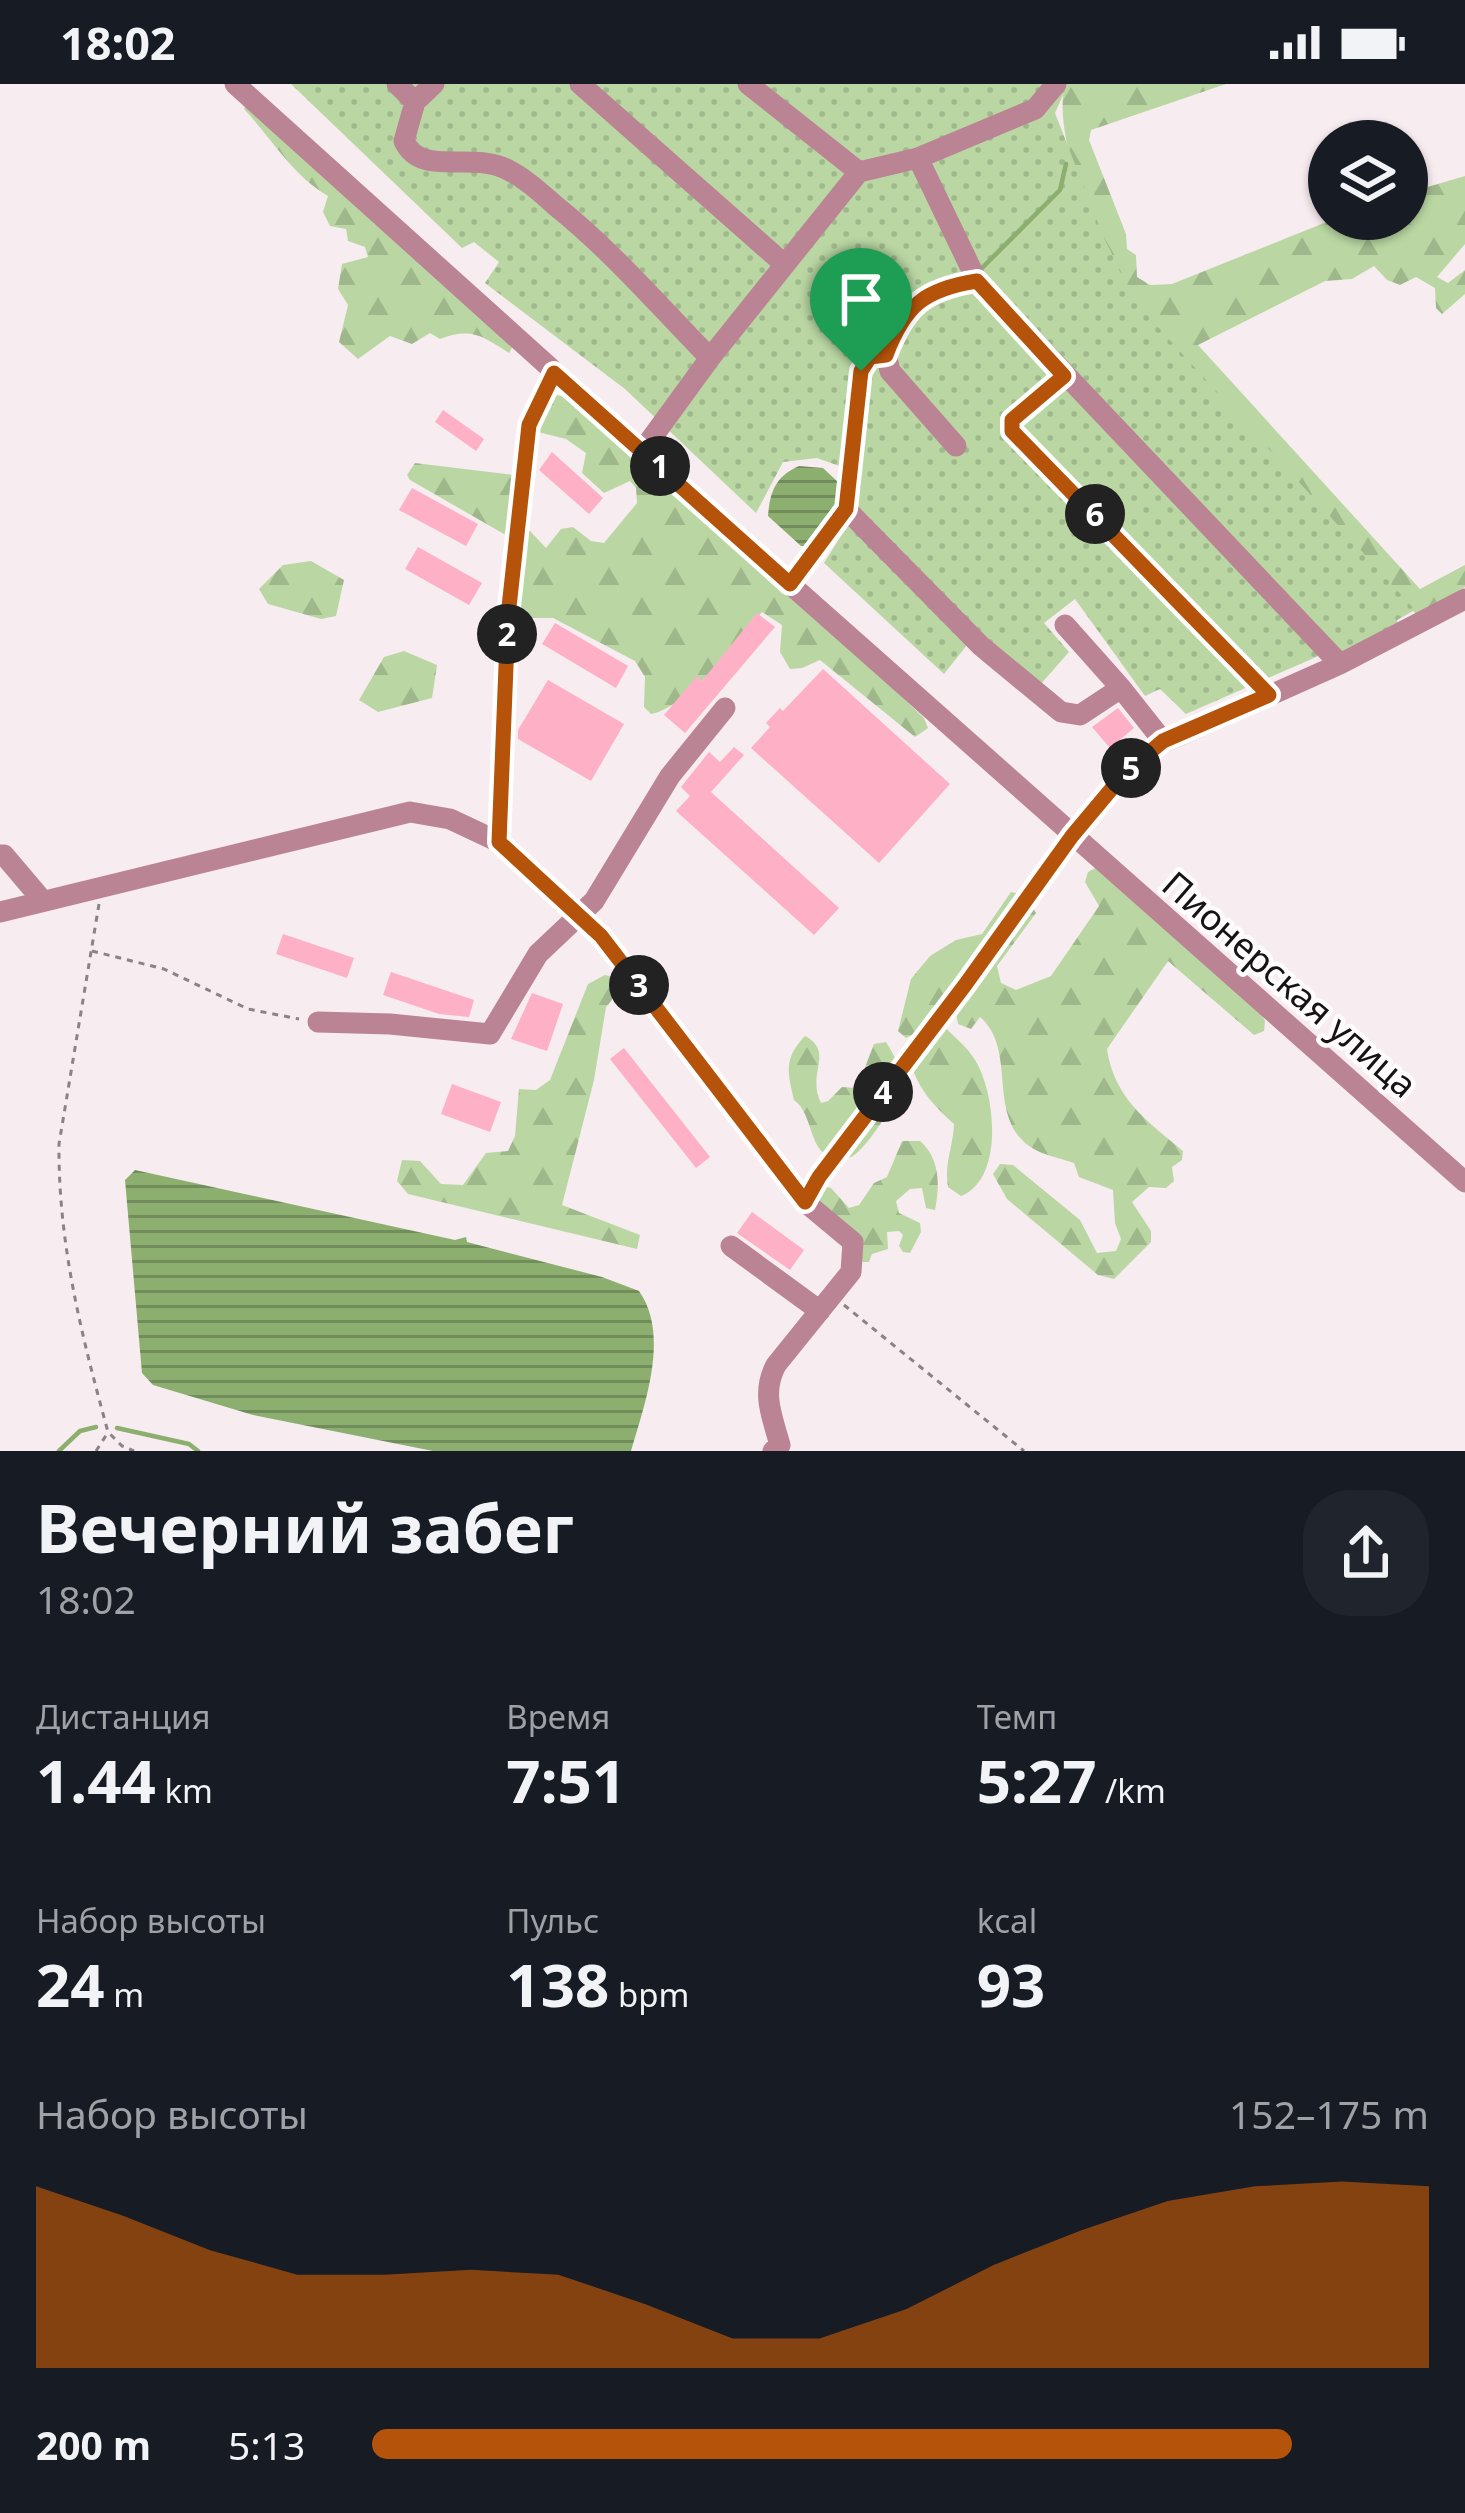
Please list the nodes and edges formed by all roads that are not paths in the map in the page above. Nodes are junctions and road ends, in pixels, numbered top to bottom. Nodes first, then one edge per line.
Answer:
1 (235, 84) edge
2 (397, 84) edge
3 (434, 84) edge
4 (580, 84) edge
5 (748, 84) edge
6 (1056, 84) edge
7 (415, 102) junction
8 (918, 158) junction
9 (859, 172) junction
10 (784, 264) junction
11 (977, 281) junction
12 (886, 355) junction
13 (710, 358) junction
14 (554, 373) junction
15 (1064, 376) junction
16 (956, 446) dead end
17 (643, 450) junction
18 (846, 509) junction
19 (790, 584) junction
20 (1465, 599) edge
21 (1065, 625) dead end
22 (1340, 664) junction
23 (1121, 688) junction
24 (1269, 695) junction
25 (725, 707) dead end
26 (1163, 741) junction
27 (1072, 836) junction
28 (499, 842) junction
29 (0, 855) edge
30 (43, 901) junction
31 (0, 913) edge
32 (580, 916) junction
33 (318, 1022) road end
34 (1465, 1182) edge
35 (805, 1202) junction
36 (731, 1246) dead end
37 (826, 1304) junction
38 (773, 1451) edge

1 - 14 street, Пионерская улица
2 - 7 street
3 - 7 street
4 - 10 street
5 - 9 street
6 - 8 street
7 - 13 street
8 - 9 street
8 - 11 street
9 - 10 street
10 - 13 street
11 - 12 street
11 - 15 street
12 - 16 street
12 - 18 street
13 - 17 street
14 - 17 street, Пионерская улица
14 - 28 street
15 - 22 street
15 - 24 street
17 - 19 street, Пионерская улица
18 - 19 street
18 - 23 street
19 - 27 street, Пионерская улица
20 - 22 street
21 - 23 street
22 - 24 street
23 - 26 street
24 - 26 street
25 - 32 street
26 - 27 street
27 - 34 street, Пионерская улица
27 - 35 street
28 - 30 street
28 - 32 street
29 - 30 street
30 - 31 street
32 - 33 street
32 - 35 street
35 - 37 street
36 - 37 street
37 - 38 street

